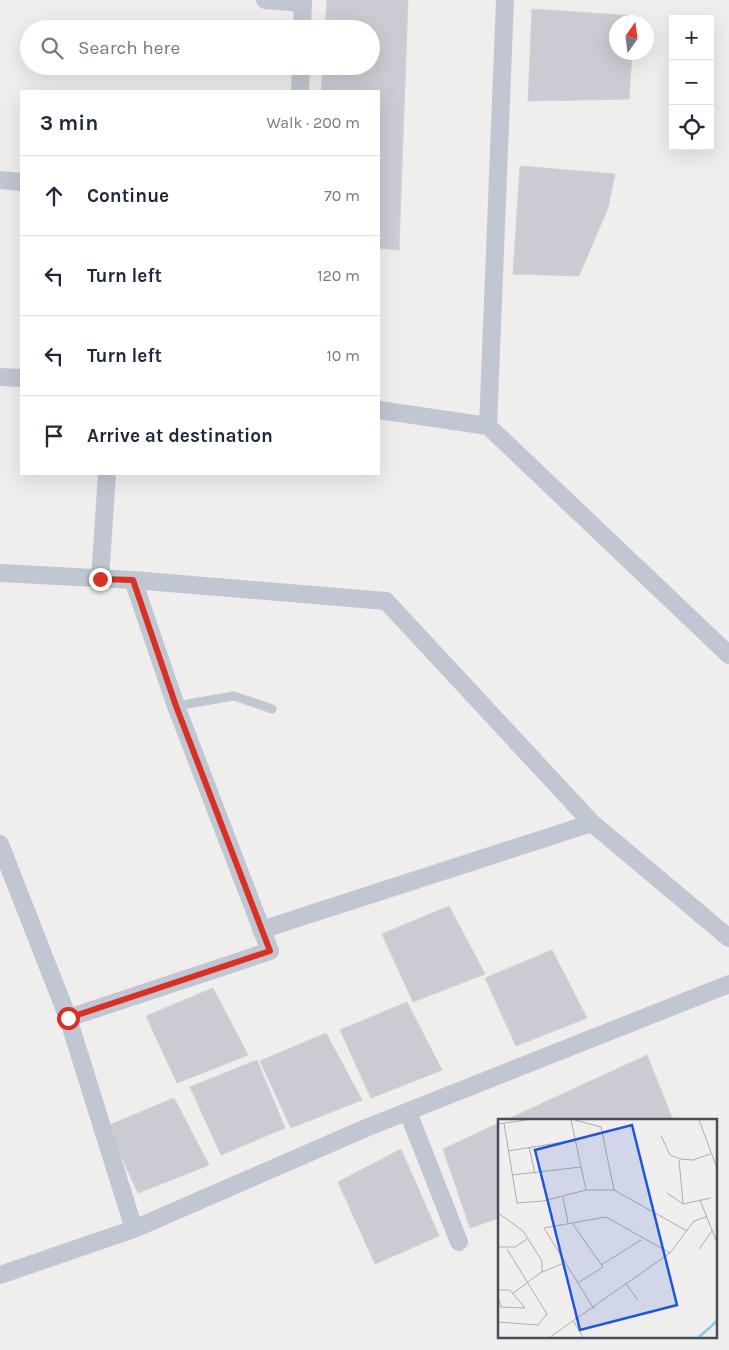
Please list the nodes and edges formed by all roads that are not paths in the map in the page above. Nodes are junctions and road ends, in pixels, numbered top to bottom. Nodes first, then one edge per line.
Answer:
1 (265, 0) edge
2 (505, 0) edge
3 (303, 2) edge
4 (302, 20) edge
5 (301, 75) edge
6 (300, 90) edge
7 (0, 180) edge
8 (20, 182) edge
9 (0, 377) edge
10 (20, 378) edge
11 (380, 410) edge
12 (488, 426) junction
13 (106, 475) edge
14 (0, 573) edge
15 (100, 579) junction
16 (133, 580) junction
17 (729, 655) edge
18 (176, 706) junction
19 (272, 709) dead end
20 (592, 823) junction
21 (2, 851) edge
22 (261, 930) junction
23 (729, 938) edge
24 (729, 984) edge
25 (68, 1018) junction
26 (408, 1112) junction
27 (134, 1229) junction
28 (459, 1242) dead end
29 (0, 1274) edge

1 - 3 street
2 - 12 street
3 - 4 street
5 - 6 street
7 - 8 street
9 - 10 street
11 - 12 street
12 - 17 street
13 - 15 street
14 - 15 street
15 - 16 street
16 - 18 street
16 - 20 street
18 - 19 lane
18 - 22 street
20 - 22 street
20 - 23 street
21 - 25 street
22 - 25 street
24 - 26 street
25 - 27 street
26 - 27 street
26 - 28 street
27 - 29 street

